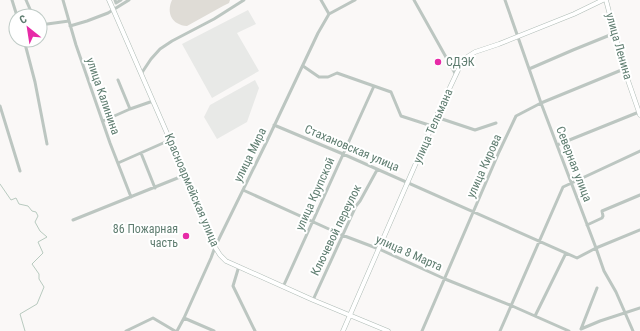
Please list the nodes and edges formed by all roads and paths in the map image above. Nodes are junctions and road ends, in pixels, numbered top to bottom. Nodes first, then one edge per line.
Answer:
1 (62, 0) edge
2 (109, 0) edge
3 (115, 0) edge
4 (120, 0) edge
5 (129, 0) edge
6 (244, 0) edge
7 (321, 0) edge
8 (355, 0) edge
9 (414, 0) edge
10 (505, 0) edge
11 (604, 0) edge
12 (113, 9) junction
13 (329, 14) junction
14 (69, 21) junction
15 (48, 23) edge
16 (70, 26) junction
17 (615, 33) junction
18 (518, 36) junction
19 (26, 48) edge
20 (303, 66) junction
21 (529, 69) junction
22 (624, 69) junction
23 (142, 74) junction
24 (456, 75) junction
25 (118, 80) dead end
26 (374, 86) junction
27 (153, 101) junction
28 (541, 103) junction
29 (0, 106) edge
30 (130, 109) junction
31 (639, 114) edge
32 (436, 117) junction
33 (103, 121) junction
34 (496, 122) dead end
35 (274, 125) junction
36 (432, 126) junction
37 (170, 140) junction
38 (47, 144) dead end
39 (557, 145) junction
40 (640, 152) edge
41 (141, 153) junction
42 (343, 154) junction
43 (118, 163) junction
44 (377, 170) junction
45 (20, 171) dead end
46 (185, 175) junction
47 (408, 182) junction
48 (571, 183) junction
49 (156, 188) junction
50 (243, 190) junction
51 (640, 195) edge
52 (131, 198) junction
53 (474, 212) junction
54 (72, 220) dead end
55 (313, 222) junction
56 (587, 225) junction
57 (640, 230) edge
58 (342, 235) junction
59 (539, 241) junction
60 (215, 247) junction
61 (596, 248) junction
62 (379, 249) junction
63 (566, 253) junction
64 (239, 266) junction
65 (445, 279) junction
66 (283, 287) junction
67 (597, 288) dead end
68 (313, 300) junction
69 (510, 305) junction
70 (640, 308) edge
71 (625, 314) junction
72 (350, 315) junction
73 (535, 316) junction
74 (184, 318) junction
75 (580, 330) edge
76 (126, 331) edge
77 (176, 331) edge
78 (214, 331) edge
79 (255, 331) edge
80 (343, 331) edge
81 (388, 331) edge
82 (422, 331) edge
83 (500, 331) edge
84 (569, 331) edge
85 (633, 331) edge

1 - 14 street, улица Калинина
2 - 12 street, Красноармейская улица
3 - 4 street
5 - 12 street
6 - 23 street
7 - 13 street
8 - 13 street
9 - 24 street
10 - 18 street, Северная улица
11 - 17 street, улица Ленина
11 - 18 street, улица Тельмана
12 - 16 street
12 - 23 street, Красноармейская улица
13 - 20 street, улица Мира
14 - 15 street
14 - 16 street, улица Калинина
16 - 33 street, улица Калинина
17 - 21 street
17 - 22 street, улица Ленина
18 - 21 street, Северная улица
18 - 24 street, улица Тельмана
19 - 38 street
20 - 26 street
20 - 35 street, улица Мира
21 - 28 street, Северная улица
22 - 28 street, улица Кирова
22 - 31 street, улица Ленина
23 - 27 street, Красноармейская улица
24 - 32 street, улица Тельмана
25 - 30 street
26 - 36 street
26 - 42 street, улица Крупской
27 - 30 street
27 - 37 street, Красноармейская улица
28 - 39 street, Северная улица
28 - 53 street, улица Кирова
29 - 45 street
30 - 33 street
31 - 39 street
32 - 34 street
32 - 36 street, улица Тельмана
33 - 43 street, улица Калинина
35 - 42 street, Стахановская улица
35 - 50 street, улица Мира
36 - 47 street, улица Тельмана
37 - 41 street
37 - 46 street, Красноармейская улица
39 - 48 street, Северная улица
40 - 48 street
41 - 43 street
41 - 49 street
42 - 44 street, Стахановская улица
42 - 55 street, улица Крупской
43 - 52 street, улица Калинина
44 - 47 street, Стахановская улица
44 - 58 street, Ключевой переулок
46 - 49 street
46 - 60 street, Красноармейская улица
47 - 53 street, Стахановская улица
47 - 62 street, улица Тельмана
48 - 56 street, Северная улица
48 - 59 street
49 - 52 street
50 - 55 street, улица 8 Марта
50 - 60 street, улица Мира
51 - 56 street
52 - 54 street
53 - 59 street, Стахановская улица
53 - 65 street, улица Кирова
55 - 58 street, улица 8 Марта
55 - 66 street, улица Крупской
56 - 61 street, Северная улица
57 - 61 street
58 - 62 street, улица 8 Марта
58 - 68 street, Ключевой переулок
59 - 63 street, Стахановская улица
59 - 69 street
60 - 64 street, Красноармейская улица
60 - 74 street, улица Мира
61 - 63 street, Стахановская улица
61 - 71 street, Северная улица
62 - 65 street, улица 8 Марта
62 - 72 street, улица Тельмана
63 - 73 street
64 - 66 street, Красноармейская улица
64 - 79 street
65 - 69 street, улица 8 Марта
65 - 82 street, улица Кирова
66 - 68 street, Красноармейская улица
67 - 75 street
68 - 72 street, Красноармейская улица
69 - 73 street, улица 8 Марта
69 - 83 street
70 - 71 street
71 - 75 street
71 - 85 street, Северная улица
72 - 80 street, улица Тельмана
72 - 81 street, Красноармейская улица
73 - 84 street, улица 8 Марта
74 - 77 street, улица Мира
74 - 78 street
76 - 77 street

